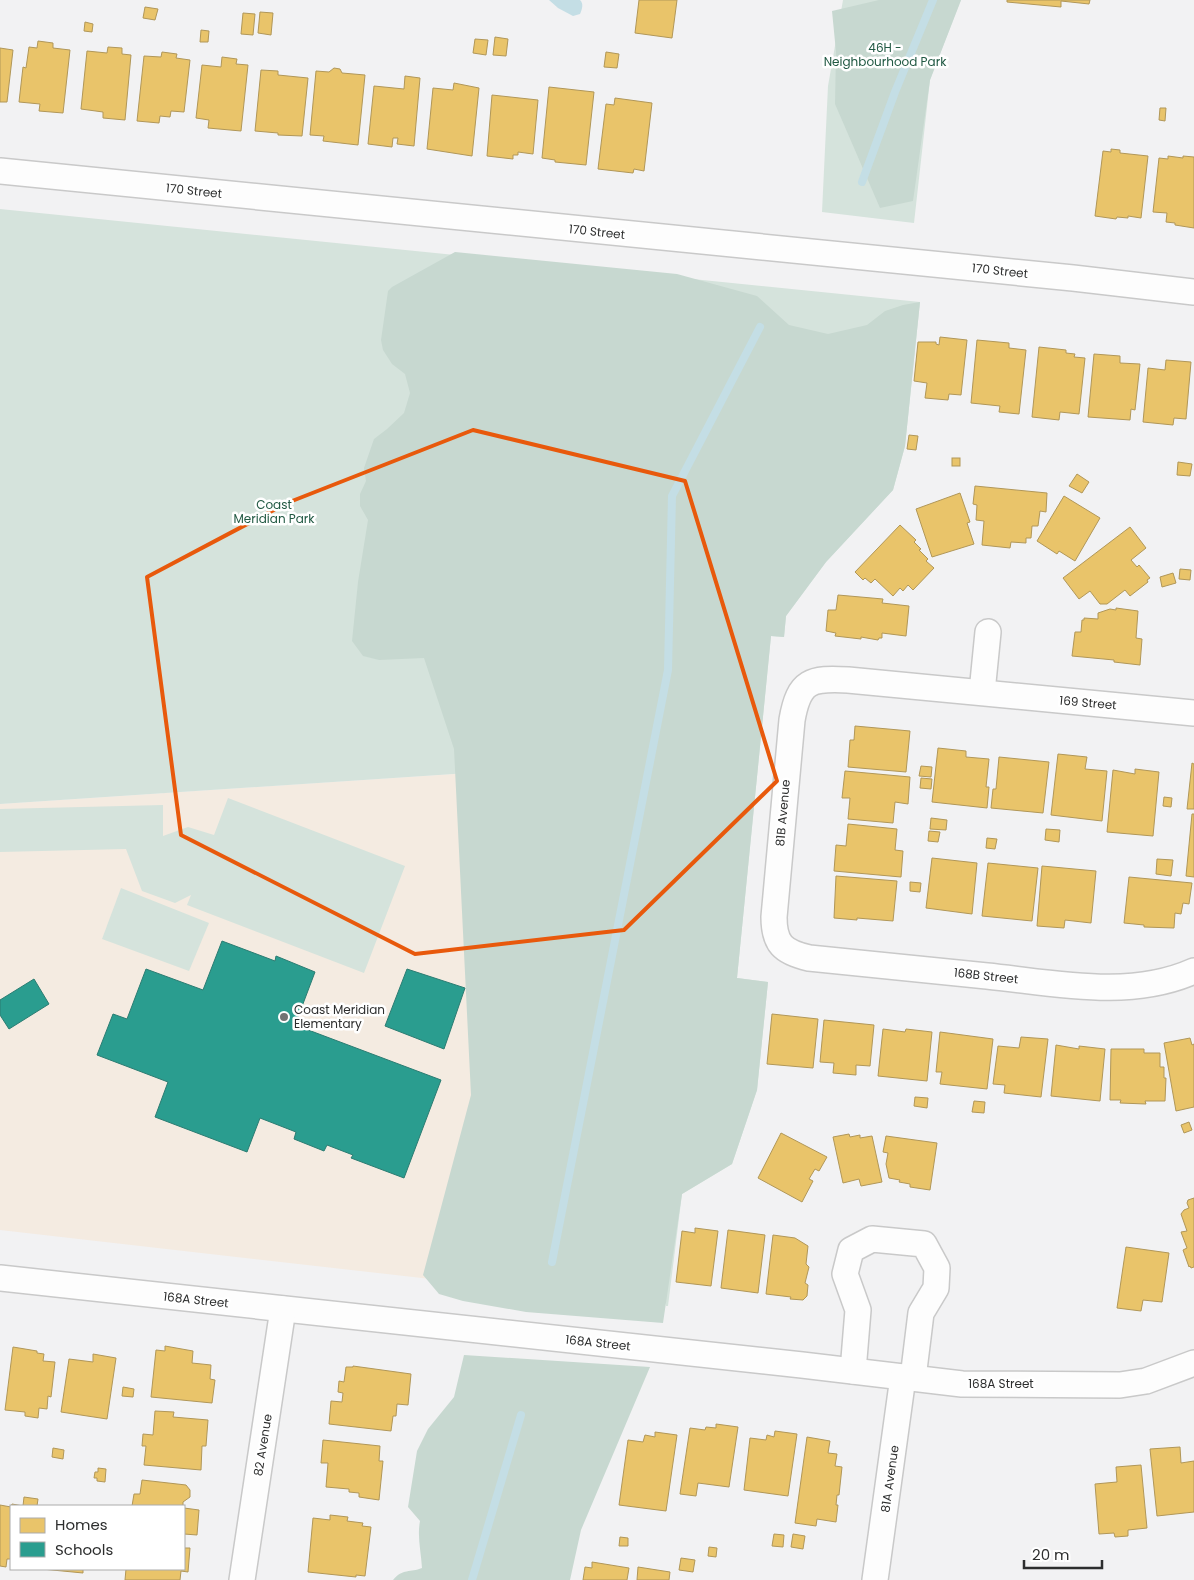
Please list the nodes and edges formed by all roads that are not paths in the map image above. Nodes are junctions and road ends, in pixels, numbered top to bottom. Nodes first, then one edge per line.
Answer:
1 (0, 171) edge
2 (1194, 292) edge
3 (988, 632) dead end
4 (807, 685) joint
5 (982, 692) junction
6 (1194, 713) edge
7 (780, 945) joint
8 (1194, 972) edge
9 (0, 1278) edge
10 (284, 1309) junction
11 (1194, 1363) edge
12 (853, 1371) junction
13 (908, 1378) junction
14 (242, 1580) edge
15 (875, 1580) edge

1 - 2 street, 170 Street
3 - 5 street
4 - 5 street, 169 Street
4 - 7 street, 81B Avenue
5 - 6 street, 169 Street
7 - 8 street, 168B Street
9 - 10 street, 168A Street
10 - 12 street, 168A Street
10 - 14 street, 82 Avenue
11 - 13 street, 168A Street
12 - 13 street, 168A Street
12 - 13 street, 81A Avenue
13 - 15 street, 81A Avenue

